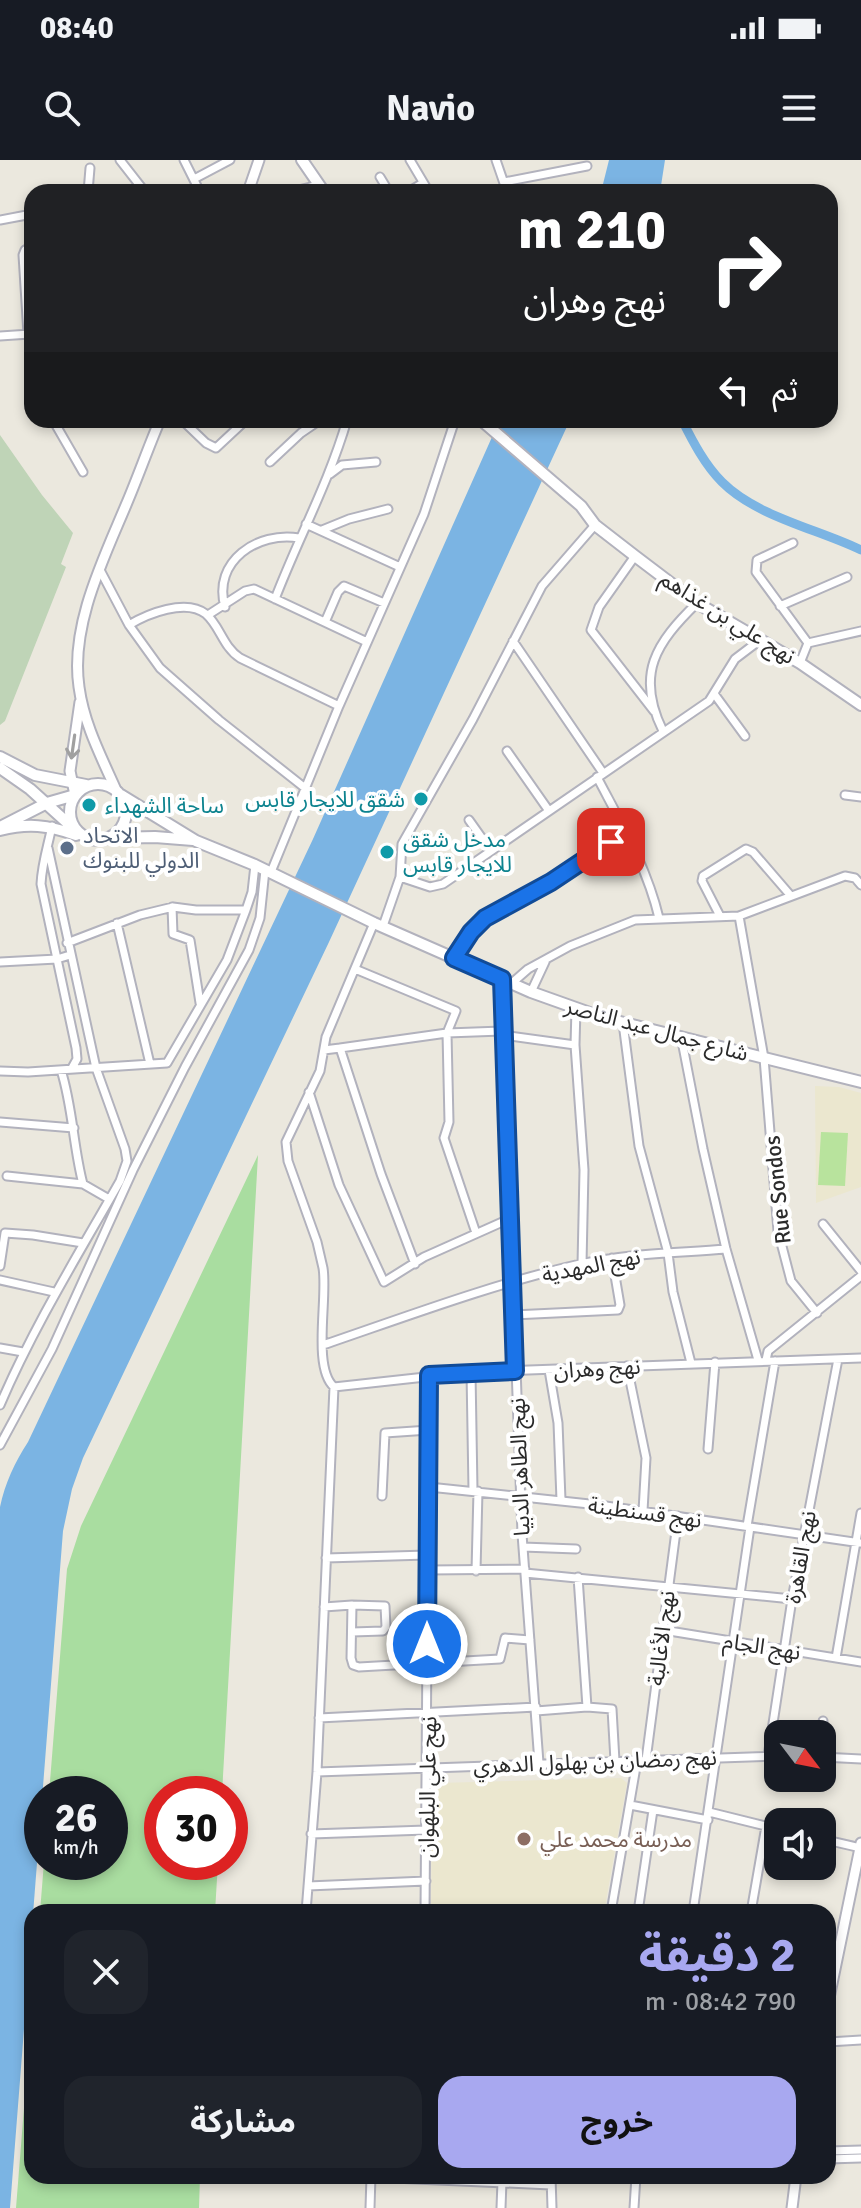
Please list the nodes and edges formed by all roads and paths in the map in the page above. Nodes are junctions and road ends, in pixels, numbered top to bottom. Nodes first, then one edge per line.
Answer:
1 (120, 160) edge
2 (184, 160) edge
3 (230, 160) edge
4 (251, 160) edge
5 (302, 160) edge
6 (410, 160) edge
7 (496, 160) edge
8 (257, 165) edge
9 (587, 166) dead end
10 (90, 168) dead end
11 (380, 177) dead end
12 (194, 179) junction
13 (504, 182) joint
14 (423, 183) edge
15 (89, 184) edge
16 (139, 184) edge
17 (196, 184) edge
18 (251, 184) edge
19 (319, 184) edge
20 (384, 184) edge
21 (24, 216) edge
22 (0, 220) edge
23 (24, 334) edge
24 (0, 336) edge
25 (58, 428) edge
26 (157, 428) edge
27 (190, 428) edge
28 (237, 428) edge
29 (308, 428) edge
30 (344, 428) edge
31 (452, 428) edge
32 (491, 428) edge
33 (270, 462) dead end
34 (376, 462) dead end
35 (83, 472) dead end
36 (330, 474) junction
37 (388, 509) dead end
38 (306, 524) junction
39 (595, 525) junction
40 (322, 530) junction
41 (299, 538) junction
42 (793, 543) dead end
43 (635, 556) junction
44 (400, 567) junction
45 (100, 570) junction
46 (847, 577) dead end
47 (275, 599) junction
48 (384, 603) junction
49 (697, 603) junction
50 (780, 606) junction
51 (225, 607) junction
52 (208, 615) junction
53 (325, 622) junction
54 (129, 625) junction
55 (861, 631) edge
56 (760, 640) junction
57 (513, 641) junction
58 (367, 642) junction
59 (808, 643) junction
60 (800, 663) junction
61 (715, 695) junction
62 (81, 699) junction
63 (860, 700) edge
64 (339, 706) junction
65 (654, 711) junction
66 (663, 731) junction
67 (745, 736) dead end
68 (507, 751) dead end
69 (0, 757) edge
70 (0, 768) edge
71 (600, 775) junction
72 (70, 782) junction
73 (86, 785) junction
74 (305, 788) junction
75 (118, 793) junction
76 (75, 795) junction
77 (845, 795) dead end
78 (861, 797) edge
79 (47, 803) junction
80 (549, 811) junction
81 (469, 820) dead end
82 (52, 826) junction
83 (0, 828) edge
84 (626, 831) junction
85 (82, 835) junction
86 (111, 838) junction
87 (196, 841) junction
88 (48, 848) junction
89 (491, 851) junction
90 (268, 871) junction
91 (400, 877) junction
92 (858, 881) edge
93 (791, 896) junction
94 (172, 907) junction
95 (246, 910) junction
96 (720, 916) junction
97 (739, 916) junction
98 (659, 918) junction
99 (374, 922) junction
100 (117, 923) junction
101 (67, 943) junction
102 (70, 955) junction
103 (549, 957) junction
104 (454, 958) junction
105 (57, 959) junction
106 (0, 962) edge
107 (355, 969) junction
108 (507, 981) junction
109 (531, 992) junction
110 (201, 1005) junction
111 (576, 1008) junction
112 (623, 1023) junction
113 (447, 1033) junction
114 (502, 1033) junction
115 (681, 1036) junction
116 (575, 1045) junction
117 (340, 1048) junction
118 (324, 1050) junction
119 (764, 1058) junction
120 (150, 1064) junction
121 (72, 1068) junction
122 (96, 1068) junction
123 (61, 1070) junction
124 (0, 1071) edge
125 (861, 1082) edge
126 (309, 1092) junction
127 (0, 1122) edge
128 (74, 1128) junction
129 (7, 1176) dead end
130 (83, 1184) junction
131 (109, 1199) junction
132 (509, 1219) junction
133 (823, 1224) dead end
134 (476, 1233) junction
135 (83, 1243) junction
136 (726, 1249) junction
137 (668, 1253) junction
138 (612, 1258) junction
139 (415, 1264) junction
140 (582, 1264) junction
141 (0, 1266) edge
142 (861, 1274) edge
143 (0, 1280) edge
144 (512, 1282) junction
145 (54, 1292) junction
146 (817, 1313) junction
147 (513, 1315) junction
148 (323, 1345) junction
149 (0, 1348) edge
150 (23, 1352) junction
151 (861, 1358) edge
152 (838, 1359) junction
153 (767, 1360) junction
154 (715, 1362) junction
155 (691, 1363) junction
156 (627, 1366) junction
157 (549, 1370) junction
158 (515, 1371) junction
159 (471, 1372) junction
160 (429, 1375) junction
161 (334, 1387) junction
162 (0, 1404) edge
163 (429, 1430) junction
164 (0, 1445) edge
165 (708, 1449) dead end
166 (429, 1487) junction
167 (475, 1490) junction
168 (382, 1496) dead end
169 (520, 1496) junction
170 (561, 1500) junction
171 (643, 1511) junction
172 (861, 1513) edge
173 (678, 1516) junction
174 (749, 1527) junction
175 (804, 1535) junction
176 (858, 1543) edge
177 (523, 1547) junction
178 (576, 1549) dead end
179 (427, 1555) junction
180 (326, 1558) junction
181 (428, 1570) junction
182 (476, 1571) junction
183 (525, 1571) junction
184 (578, 1577) junction
185 (668, 1586) junction
186 (740, 1593) junction
187 (792, 1599) junction
188 (352, 1605) junction
189 (324, 1607) junction
190 (663, 1630) junction
191 (352, 1632) junction
192 (530, 1640) junction
193 (733, 1641) junction
194 (784, 1650) junction
195 (836, 1658) junction
196 (861, 1662) edge
197 (427, 1663) junction
198 (587, 1707) junction
199 (536, 1709) junction
200 (428, 1713) junction
201 (319, 1718) junction
202 (773, 1720) edge
203 (764, 1756) edge
204 (715, 1758) junction
205 (836, 1758) edge
206 (861, 1759) edge
207 (615, 1761) junction
208 (642, 1761) junction
209 (539, 1763) junction
210 (427, 1767) junction
211 (317, 1772) junction
212 (630, 1805) junction
213 (653, 1810) junction
214 (708, 1816) junction
215 (764, 1826) edge
216 (426, 1830) junction
217 (311, 1834) junction
218 (764, 1837) edge
219 (836, 1842) edge
220 (861, 1846) edge
221 (426, 1881) junction
222 (308, 1886) junction
223 (307, 1904) edge
224 (425, 1904) edge
225 (612, 1904) edge
226 (639, 1904) edge
227 (694, 1904) edge
228 (752, 1904) edge
229 (836, 1965) edge
230 (861, 2040) edge
231 (836, 2042) edge
232 (861, 2150) edge
233 (836, 2151) edge
234 (861, 2158) edge
235 (836, 2159) edge
236 (371, 2184) edge
237 (502, 2184) edge
238 (551, 2184) edge
239 (636, 2184) edge
240 (795, 2184) edge
241 (370, 2208) edge
242 (501, 2208) edge
243 (552, 2208) edge
244 (634, 2208) edge
245 (792, 2208) edge

1 - 16 street
2 - 12 street
3 - 12 street
4 - 8 street
5 - 19 main road
6 - 14 street
7 - 13 street
8 - 18 street
9 - 13 street
10 - 15 street
11 - 20 street
12 - 17 street
21 - 22 street
23 - 24 street
25 - 35 street
26 - 45 street
27 - 28 street
29 - 33 street
30 - 36 street
31 - 44 street
32 - 39 main road, نهج علي بن غذاهم
34 - 36 street
36 - 38 street
37 - 40 street
38 - 40 street
38 - 41 street
39 - 43 main road, نهج علي بن غذاهم
39 - 57 street
40 - 44 street
41 - 47 street
41 - 51 street
42 - 50 street
43 - 49 main road, نهج علي بن غذاهم
43 - 65 street
44 - 48 street
45 - 54 street
45 - 62 street
46 - 50 street
47 - 51 street
47 - 53 street
48 - 53 street
48 - 58 street
49 - 56 main road, نهج علي بن غذاهم
49 - 65 street
50 - 59 street
51 - 52 street
52 - 54 street
52 - 64 street
53 - 58 street
54 - 74 street
55 - 59 street
56 - 60 main road, نهج علي بن غذاهم
56 - 61 street
57 - 71 street
57 - 91 street
58 - 64 street
59 - 60 street
60 - 63 main road, نهج علي بن غذاهم
61 - 66 street
61 - 67 street
62 -> 72 street
62 - 75 street
64 - 74 street
65 - 66 street
66 - 71 street
68 - 80 street
69 - 72 main road
70 - 79 main road
71 - 80 street
71 - 84 street
72 - 73 main road
72 - 76 street
73 - 75 main road
73 - 76 main road
74 - 90 street
75 - 86 main road
75 - 87 main road
76 - 79 main road
76 - 85 main road
77 - 78 street
79 - 83 main road
79 - 85 main road
80 - 89 street
81 - 89 street
82 - 83 main road
82 - 85 main road
82 - 88 street
84 - 98 street
84 - 104 street
85 - 86 main road
86 - 87 main road
87 - 90 main road, شارع جمال عبد الناصر
88 - 101 street
88 - 105 street
89 - 91 street
90 - 95 street
90 - 99 main road, شارع جمال عبد الناصر
90 - 164 street
91 - 99 street
92 - 93 street
93 - 96 street
93 - 97 street
94 - 95 street
94 - 100 street
94 - 110 street
95 - 110 street
96 - 97 street
96 - 98 street
97 - 119 street, Rue Sondos
98 - 103 street
99 - 104 main road, شارع جمال عبد الناصر
99 - 107 street
100 - 101 street
100 - 120 street
101 - 102 street
102 - 105 street
102 - 122 street
103 - 108 street
103 - 109 street
104 - 108 main road, شارع جمال عبد الناصر
105 - 106 street
105 - 121 street
107 - 113 street
107 - 118 street
108 - 109 main road, شارع جمال عبد الناصر
108 - 114 street, نهج الطاهر الدبيا
109 - 111 main road, شارع جمال عبد الناصر
110 - 120 street
111 - 112 main road, شارع جمال عبد الناصر
111 - 116 street
112 - 115 main road, شارع جمال عبد الناصر
112 - 137 street
113 - 114 street
113 - 117 street
113 - 134 street
114 - 116 street
114 - 132 street, نهج الطاهر الدبيا
115 - 119 main road, شارع جمال عبد الناصر
115 - 136 street
116 - 140 street
117 - 118 street
117 - 139 street
118 - 126 street
119 - 125 main road, شارع جمال عبد الناصر
119 - 146 street, Rue Sondos
120 - 122 street
121 - 122 street
121 - 123 street
122 - 131 street
123 - 124 street
123 - 128 street
126 - 139 street
126 - 148 street
127 - 128 street
128 - 130 street
129 - 130 street
130 - 131 street
131 - 135 street
132 - 134 street
132 - 144 street, نهج الطاهر الدبيا
133 - 142 street
134 - 139 street
135 - 141 street
135 - 145 street
136 - 137 street, نهج المهدية
136 - 153 street
137 - 138 street, نهج المهدية
137 - 155 street
138 - 140 street, نهج المهدية
138 - 147 street
140 - 144 street, نهج المهدية
142 - 146 street
143 - 145 street
144 - 147 street, نهج الطاهر الدبيا
144 - 148 street, نهج المهدية
145 - 150 street
146 - 153 street
147 - 158 street, نهج الطاهر الدبيا
148 - 161 street
149 - 150 street
150 - 162 street
151 - 152 street, نهج وهران
152 - 153 street, نهج وهران
152 - 175 street, نهج القاهرة
153 - 154 street, نهج وهران
153 - 174 street
154 - 155 street, نهج وهران
154 - 165 street
155 - 156 street, نهج وهران
156 - 157 street, نهج وهران
156 - 171 street
157 - 158 street, نهج وهران
157 - 170 street
158 - 159 street, نهج وهران
158 - 169 street, نهج الطاهر الدبيا
159 - 160 street, نهج وهران
159 - 167 street
160 - 161 street, نهج وهران
160 - 163 street, نهج علي البلهوان
161 - 180 street
163 - 166 street, نهج علي البلهوان
163 - 168 street
166 - 167 street, نهج قسنطينة
166 - 179 street, نهج علي البلهوان
167 - 169 street, نهج قسنطينة
167 - 182 street
169 - 170 street, نهج قسنطينة
169 - 177 street, نهج الطاهر الدبيا
170 - 171 street, نهج قسنطينة
171 - 173 street, نهج قسنطينة
172 - 176 street
173 - 174 street, نهج قسنطينة
173 - 185 street, نهج الأغالبة
174 - 175 street, نهج قسنطينة
174 - 186 street
175 - 176 street, نهج قسنطينة
175 - 187 street, نهج القاهرة
176 - 195 street
177 - 178 street
177 - 183 street, نهج الطاهر الدبيا
179 - 180 street
179 - 181 street, نهج علي البلهوان
180 - 189 street
181 - 182 street
181 - 197 street, نهج علي البلهوان
182 - 183 street
183 - 184 street
183 - 192 street, نهج الطاهر الدبيا
184 - 185 street
184 - 198 street
185 - 186 street
185 - 190 street, نهج الأغالبة
186 - 187 street
186 - 193 street
187 - 194 street, نهج القاهرة
188 - 189 street
188 - 191 street
188 - 191 street
189 - 201 street
190 - 193 street, نهج الجام
190 - 208 street, نهج الأغالبة
191 - 197 street
192 - 197 street
192 - 199 street, نهج الطاهر الدبيا
193 - 194 street, نهج الجام
193 - 204 street
194 - 195 street, نهج الجام
194 - 202 street, نهج القاهرة
195 - 196 street, نهج الجام
197 - 200 street, نهج علي البلهوان
198 - 199 street
198 - 207 street
199 - 200 street
199 - 209 street, نهج الطاهر الدبيا
200 - 201 street
200 - 210 street, نهج علي البلهوان
201 - 211 street
203 - 204 street, نهج رمضان بن بهلول الدهري
204 - 208 street, نهج رمضان بن بهلول الدهري
204 - 214 street
205 - 206 street
207 - 208 street, نهج رمضان بن بهلول الدهري
207 - 209 street, نهج رمضان بن بهلول الدهري
208 - 212 street, نهج الأغالبة
209 - 210 street, نهج رمضان بن بهلول الدهري
210 - 211 street, نهج رمضان بن بهلول الدهري
210 - 216 street, نهج علي البلهوان
211 - 217 street
212 - 213 street
212 - 225 street, نهج الأغالبة
213 - 214 street
213 - 226 street
214 - 215 street
214 - 227 street
216 - 217 street
216 - 221 street, نهج علي البلهوان
217 - 222 street
218 - 228 street
219 - 220 street
220 - 229 street
221 - 222 street
221 - 224 street, نهج علي البلهوان
222 - 223 street
230 - 231 street
232 - 233 street
234 - 235 street
236 - 241 street
237 - 242 street
238 - 243 street
239 - 244 street
240 - 245 street

